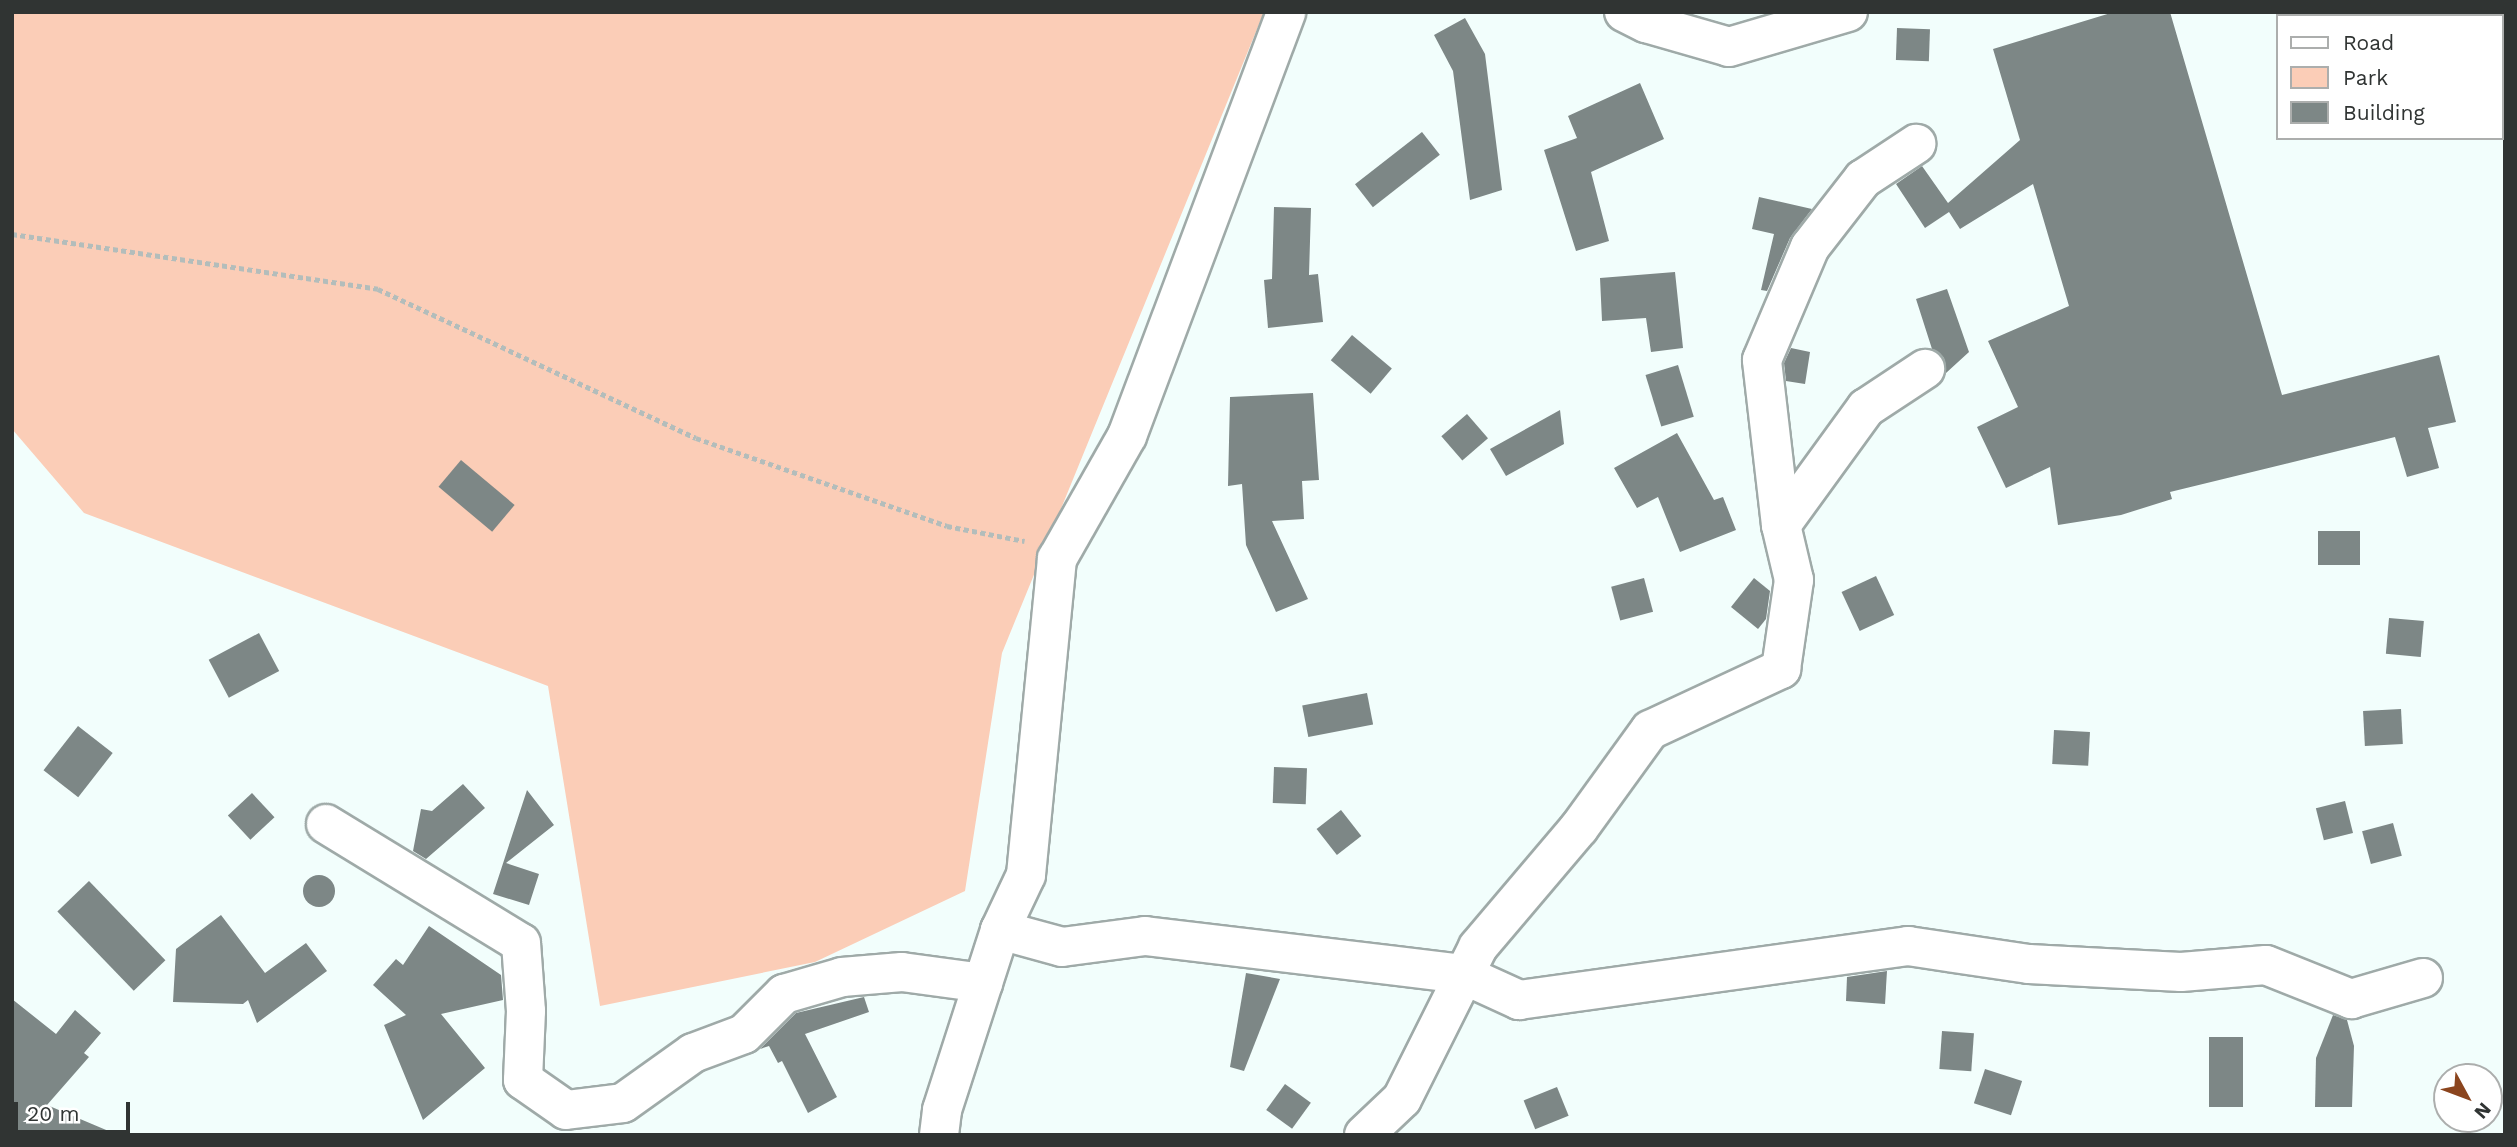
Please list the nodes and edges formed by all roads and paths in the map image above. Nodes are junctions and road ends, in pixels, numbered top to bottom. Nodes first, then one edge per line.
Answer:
1 (1286, 12) edge
2 (1624, 12) edge
3 (1848, 12) edge
4 (1916, 144) dead end
5 (12, 234) edge
6 (1925, 369) dead end
7 (1781, 525) junction
8 (1052, 552) junction
9 (326, 824) dead end
10 (1000, 930) junction
11 (1462, 974) junction
12 (2423, 978) dead end
13 (983, 983) junction
14 (939, 1135) edge
15 (1364, 1135) edge

1 - 8 street
2 - 3 street
4 - 7 street
5 - 8 path
6 - 7 street
7 - 11 street
8 - 10 street
9 - 13 street
10 - 11 street
10 - 13 street
11 - 12 street
11 - 15 street
13 - 14 street

